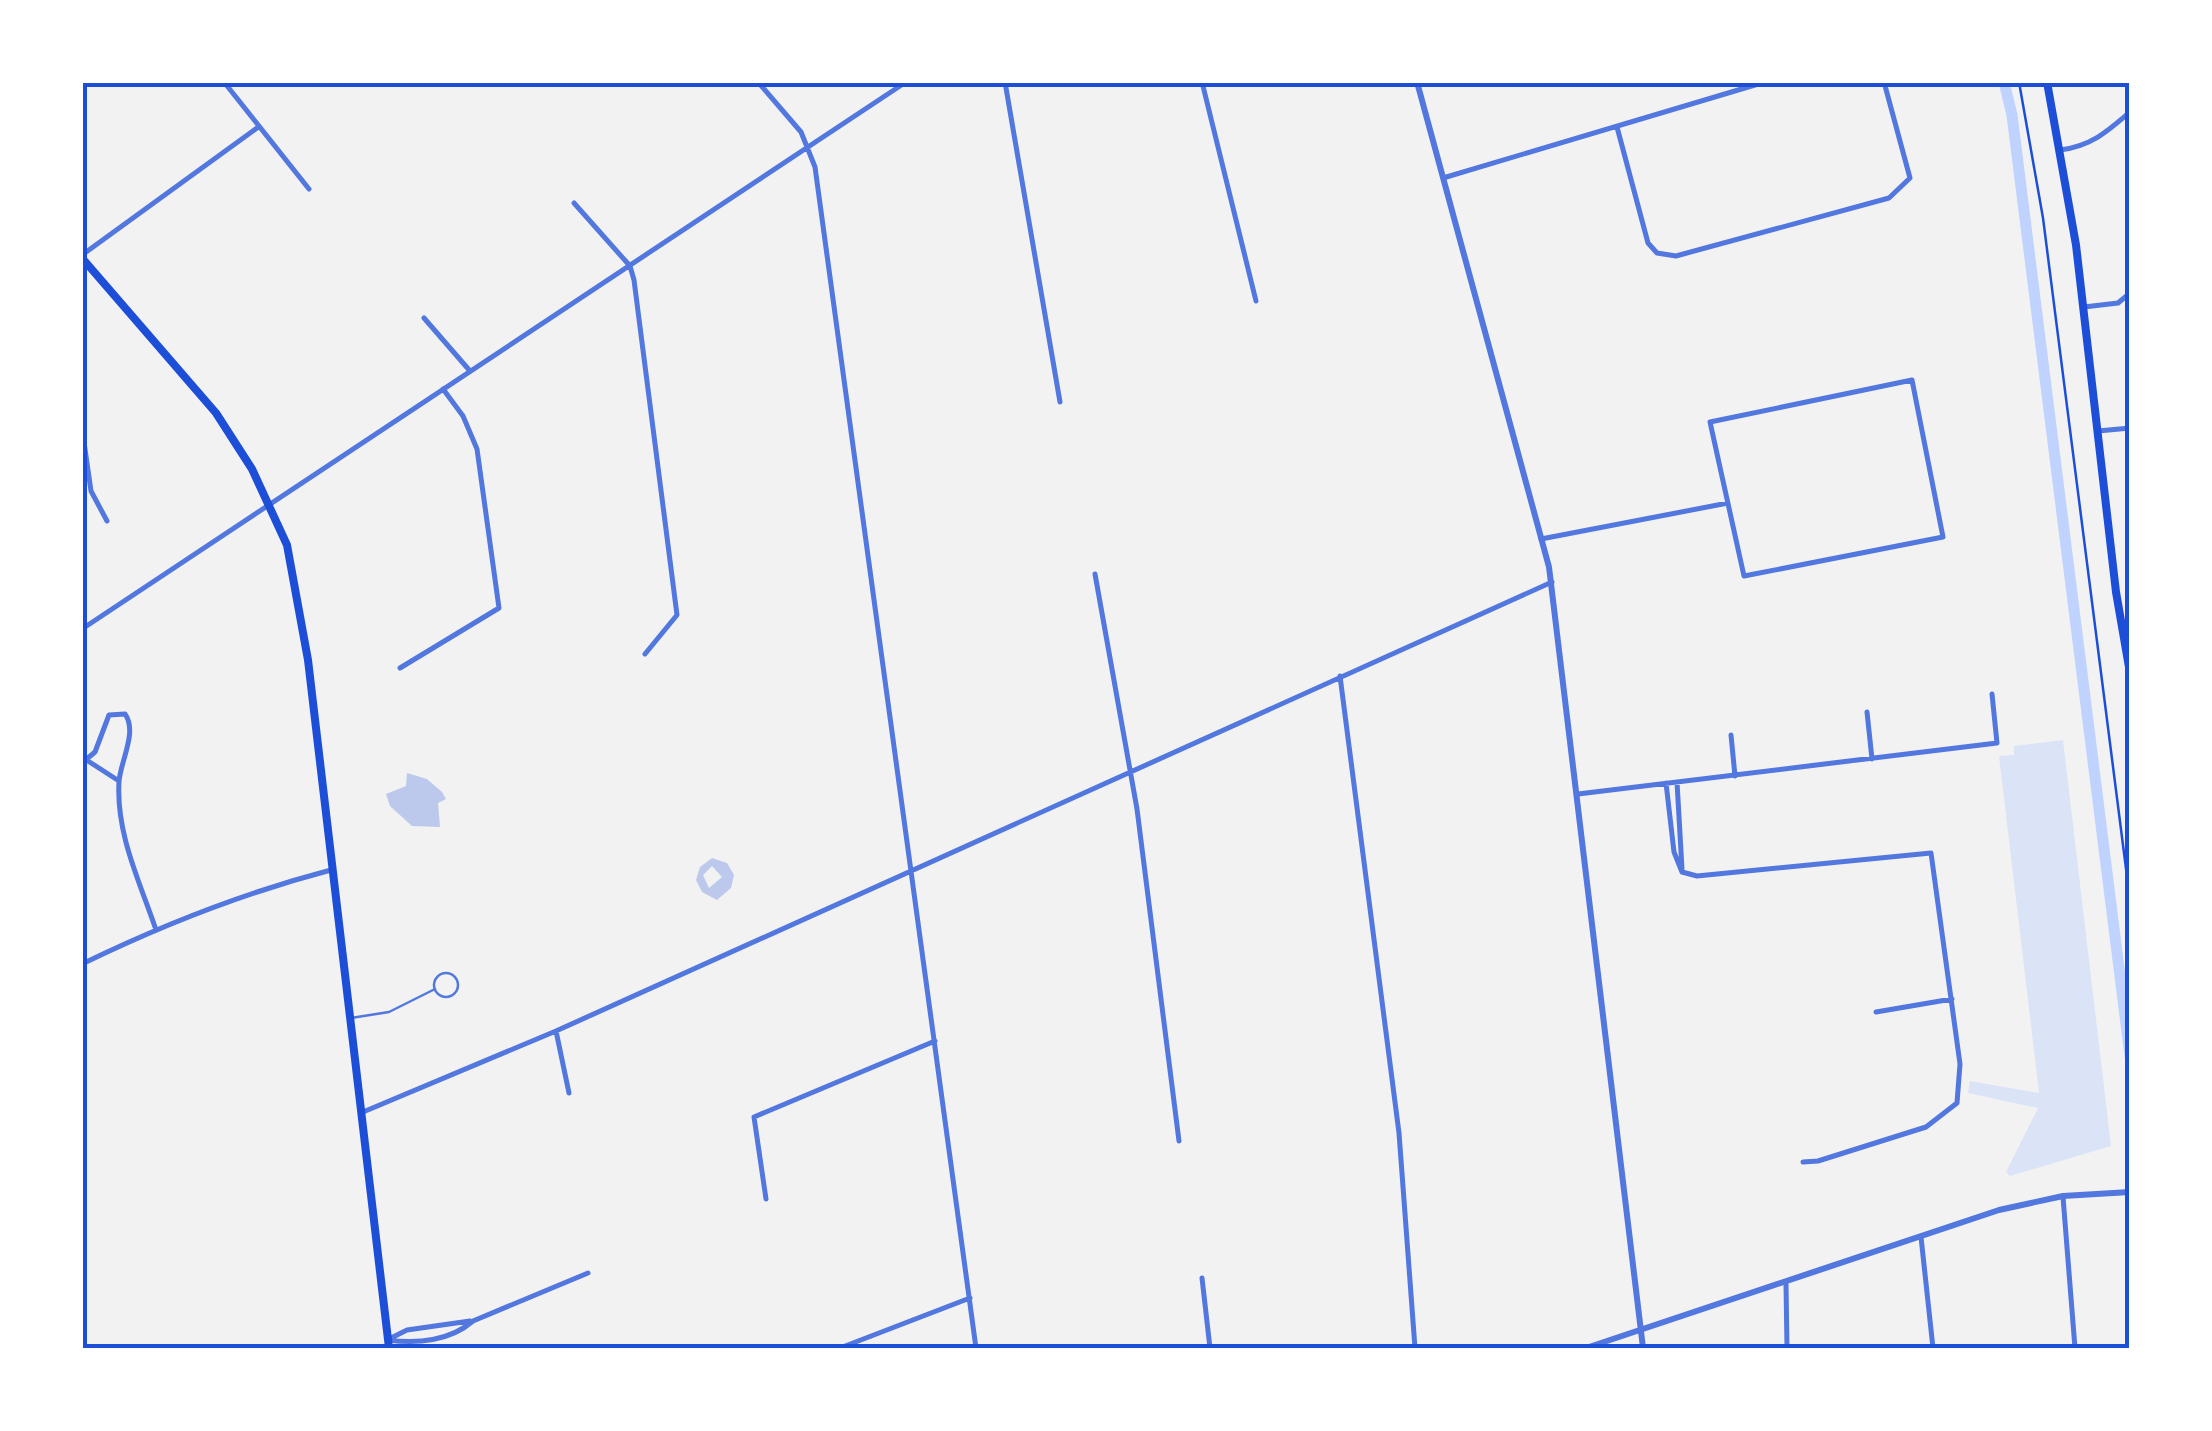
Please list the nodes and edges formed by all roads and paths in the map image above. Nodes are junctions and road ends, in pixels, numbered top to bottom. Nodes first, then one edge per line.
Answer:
1 (224, 82) edge
2 (758, 82) edge
3 (906, 82) edge
4 (1005, 82) edge
5 (1202, 82) edge
6 (1416, 82) edge
7 (1764, 82) edge
8 (1884, 82) edge
9 (2019, 82) edge
10 (2047, 82) edge
11 (1745, 85) edge
12 (2130, 112) edge
13 (1617, 127) junction
14 (256, 128) junction
15 (809, 147) junction
16 (2060, 150) junction
17 (1443, 178) junction
18 (309, 190) dead end
19 (574, 203) dead end
20 (82, 257) edge
21 (630, 266) junction
22 (2130, 293) edge
23 (1256, 301) dead end
24 (2084, 307) junction
25 (424, 318) dead end
26 (470, 371) junction
27 (443, 389) junction
28 (1060, 402) dead end
29 (82, 428) edge
30 (2130, 428) edge
31 (2097, 431) junction
32 (1728, 503) junction
33 (271, 504) junction
34 (108, 521) dead end
35 (1541, 538) junction
36 (1096, 574) dead end
37 (1552, 582) junction
38 (82, 629) edge
39 (645, 654) dead end
40 (400, 668) dead end
41 (2130, 672) edge
42 (1340, 676) junction
43 (1992, 694) dead end
44 (1866, 712) dead end
45 (1731, 735) dead end
46 (1872, 759) junction
47 (85, 762) edge
48 (1131, 771) junction
49 (1736, 776) junction
50 (119, 781) junction
51 (1677, 782) junction
52 (1666, 783) junction
53 (1578, 794) junction
54 (1682, 822) junction
55 (1670, 824) junction
56 (912, 868) junction
57 (331, 870) junction
58 (1682, 872) junction
59 (2130, 900) edge
60 (155, 928) junction
61 (82, 964) edge
62 (435, 989) junction
63 (1952, 998) junction
64 (1876, 1012) dead end
65 (350, 1018) junction
66 (556, 1031) junction
67 (935, 1042) junction
68 (569, 1093) dead end
69 (360, 1113) junction
70 (1179, 1141) dead end
71 (1802, 1162) dead end
72 (2130, 1192) edge
73 (2063, 1196) junction
74 (766, 1199) dead end
75 (1920, 1237) junction
76 (588, 1273) dead end
77 (1202, 1278) dead end
78 (1786, 1284) junction
79 (970, 1298) junction
80 (473, 1321) junction
81 (438, 1324) junction
82 (1643, 1330) junction
83 (441, 1337) junction
84 (388, 1344) edge
85 (840, 1348) edge
86 (976, 1348) edge
87 (1210, 1348) edge
88 (1415, 1348) edge
89 (1586, 1348) edge
90 (1643, 1348) edge
91 (1787, 1348) edge
92 (1932, 1348) edge
93 (2075, 1348) edge

1 - 14 street
2 - 15 street
3 - 15 street
4 - 28 street
5 - 23 street
6 - 17 street
7 - 11 street
8 - 13 street
9 - 59 path
10 - 16 main road
11 - 13 street
12 - 16 street
13 - 17 street
14 - 18 street
14 - 20 street
15 - 21 street
15 - 56 street
16 - 24 main road
17 - 35 street
19 - 21 street
20 - 33 main road
21 - 26 street
21 - 39 street
22 - 24 street
24 - 31 main road
25 - 26 street
26 - 27 street
27 - 33 street
27 - 40 street
29 - 34 street
30 - 31 street
31 - 41 main road
32 - 32 street
32 - 35 street
33 - 38 street
33 - 57 main road
35 - 37 street
36 - 48 street
37 - 42 street
37 - 53 street
42 - 48 street
42 - 88 street
43 - 46 street
44 - 46 street
45 - 49 street
46 - 49 street
47 - 50 street
47 - 50 street
48 - 56 street
48 - 70 street
49 - 51 street
50 - 60 street
51 - 52 street
51 - 54 street
52 - 53 street
52 - 55 street
53 - 82 street
54 - 55 street
54 - 58 street
55 - 58 street
56 - 66 street
56 - 67 street
57 - 60 street
57 - 65 main road
58 - 63 street
60 - 61 street
62 - 62 lane
62 - 65 lane
63 - 64 street
63 - 71 street
65 - 69 main road
66 - 68 street
66 - 69 street
67 - 74 street
67 - 79 street
69 - 84 main road
72 - 73 street
73 - 75 street
73 - 93 street
75 - 78 street
75 - 92 street
76 - 80 street
77 - 87 street
78 - 82 street
78 - 91 street
79 - 85 street
79 - 86 street
80 - 81 street
80 - 83 street
81 - 83 street
81 - 84 street
82 - 89 street
82 - 90 street
83 - 84 street

